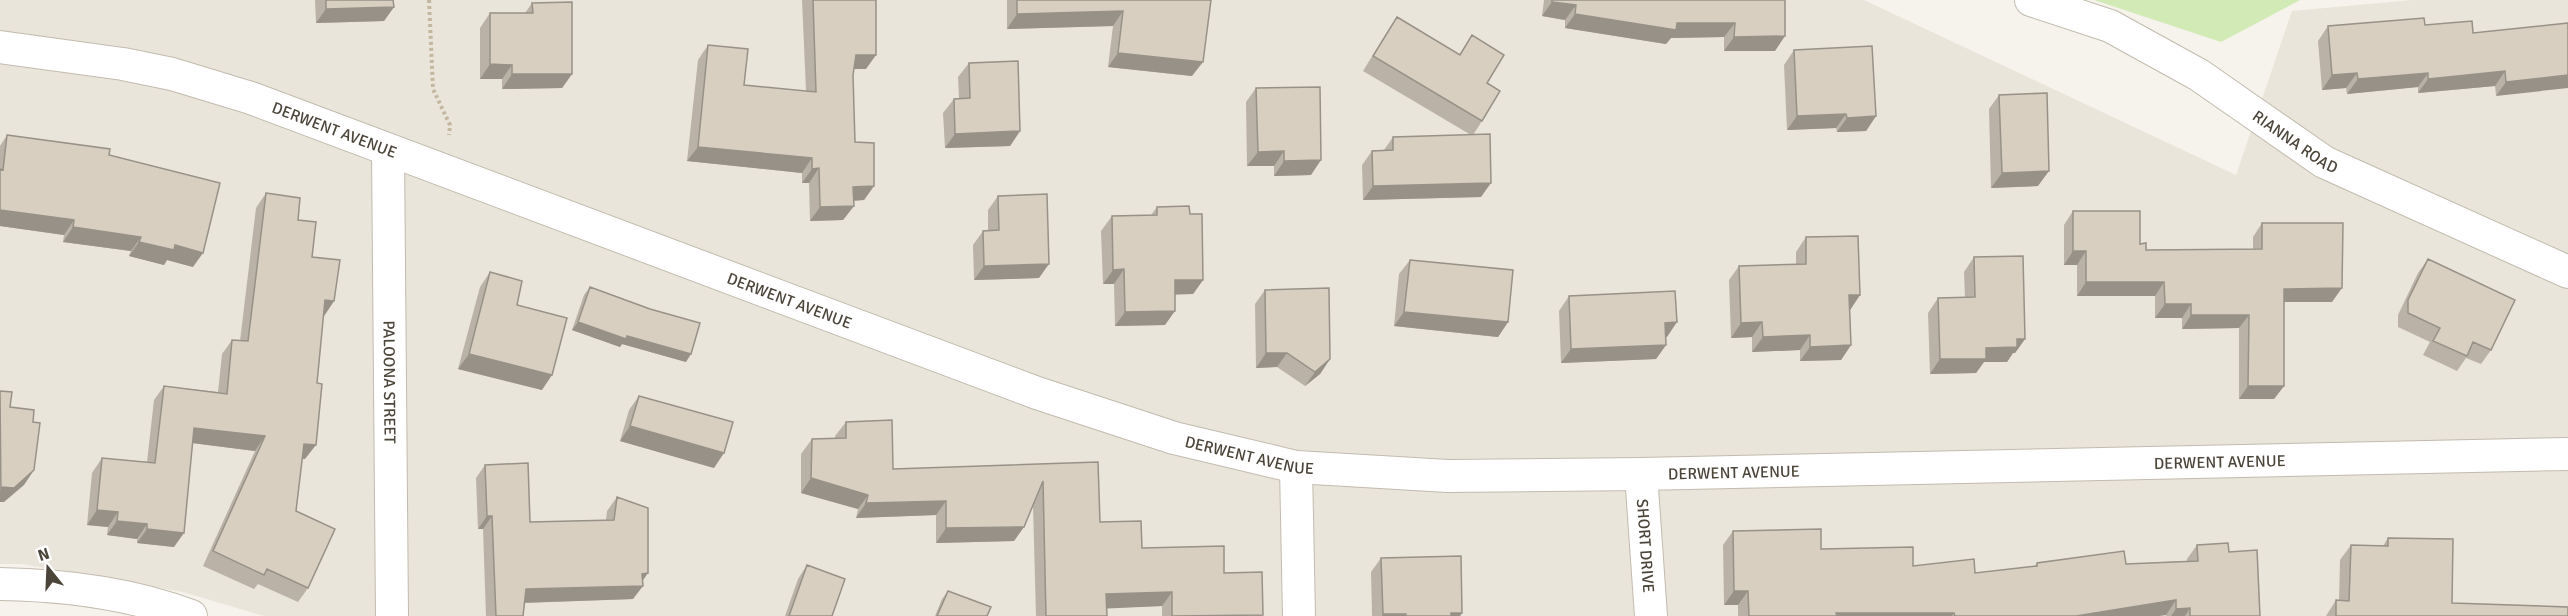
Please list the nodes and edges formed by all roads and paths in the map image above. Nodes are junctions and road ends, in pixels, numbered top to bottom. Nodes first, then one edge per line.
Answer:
1 (429, 0) edge
2 (2031, 0) edge
3 (0, 47) edge
4 (388, 150) junction
5 (444, 171) junction
6 (2568, 272) edge
7 (2568, 454) edge
8 (1296, 467) junction
9 (1641, 474) junction
10 (0, 584) edge
11 (190, 616) edge
12 (392, 616) edge
13 (1299, 616) edge
14 (1651, 616) edge

1 - 5 path
2 - 6 street, RIANNA ROAD
3 - 4 street, DERWENT AVENUE
4 - 5 street, DERWENT AVENUE
4 - 12 street, PALOONA STREET
5 - 8 street, DERWENT AVENUE
7 - 9 street, DERWENT AVENUE
8 - 9 street, DERWENT AVENUE
8 - 13 street
9 - 14 street, SHORT DRIVE
10 - 11 street

